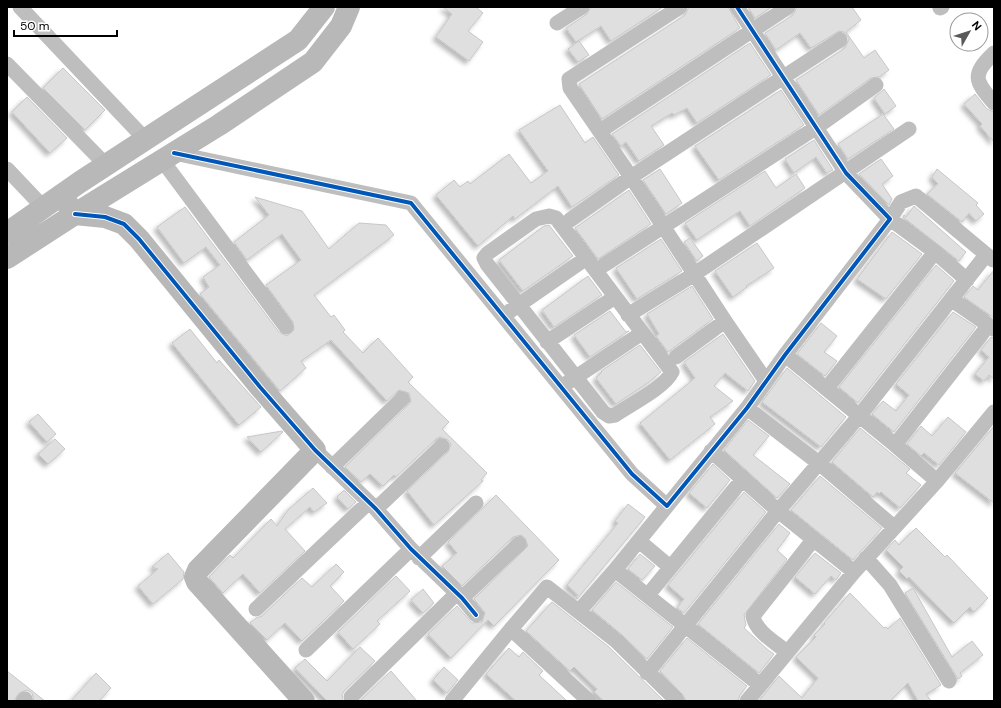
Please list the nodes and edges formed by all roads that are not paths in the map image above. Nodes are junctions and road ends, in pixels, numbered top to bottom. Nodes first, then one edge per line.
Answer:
1 (20, 7) edge
2 (324, 7) edge
3 (349, 7) edge
4 (582, 7) edge
5 (680, 7) edge
6 (737, 7) edge
7 (788, 7) edge
8 (557, 23) dead end
9 (753, 30) junction
10 (840, 40) dead end
11 (994, 53) edge
12 (7, 64) edge
13 (784, 78) junction
14 (876, 85) dead end
15 (994, 103) edge
16 (817, 127) junction
17 (909, 129) dead end
18 (600, 131) junction
19 (146, 139) junction
20 (168, 157) junction
21 (106, 166) junction
22 (7, 169) edge
23 (846, 173) junction
24 (631, 177) junction
25 (61, 195) junction
26 (43, 207) junction
27 (75, 214) junction
28 (890, 219) junction
29 (570, 220) dead end
30 (662, 227) junction
31 (7, 233) edge
32 (935, 252) junction
33 (7, 258) edge
34 (990, 258) edge
35 (585, 259) junction
36 (604, 265) dead end
37 (693, 275) junction
38 (967, 280) junction
39 (615, 297) junction
40 (952, 300) junction
41 (519, 305) junction
42 (628, 315) junction
43 (503, 316) junction
44 (725, 321) junction
45 (286, 327) dead end
46 (991, 328) edge
47 (642, 333) junction
48 (547, 342) junction
49 (785, 354) junction
50 (676, 357) dead end
51 (575, 377) junction
52 (766, 381) junction
53 (561, 387) junction
54 (827, 388) junction
55 (402, 399) dead end
56 (747, 408) junction
57 (994, 412) edge
58 (860, 415) junction
59 (442, 446) dead end
60 (895, 446) junction
61 (316, 450) junction
62 (711, 450) junction
63 (820, 464) junction
64 (332, 467) junction
65 (742, 480) junction
66 (937, 481) junction
67 (476, 503) dead end
68 (372, 506) junction
69 (667, 506) junction
70 (778, 511) junction
71 (894, 527) junction
72 (813, 540) junction
73 (639, 541) junction
74 (519, 544) dead end
75 (415, 553) junction
76 (866, 558) junction
77 (670, 567) junction
78 (616, 570) junction
79 (854, 572) junction
80 (648, 595) junction
81 (459, 596) junction
82 (256, 609) dead end
83 (579, 611) junction
84 (476, 615) dead end
85 (686, 627) junction
86 (511, 629) junction
87 (306, 650) dead end
88 (787, 652) junction
89 (647, 673) junction
90 (949, 681) dead end
91 (760, 685) junction
92 (351, 697) dead end
93 (583, 699) edge
94 (304, 701) edge
95 (452, 701) edge
96 (677, 701) edge
97 (747, 701) edge

1 - 19 street
2 - 19 main road
3 - 20 main road
4 - 8 street
5 - 18 street
6 - 9 street
7 - 9 street
9 - 13 street
9 - 18 street
10 - 13 street
11 - 15 street
12 - 21 street
13 - 16 street
13 - 24 street
14 - 16 street
16 - 23 street
16 - 30 street
17 - 23 street
18 - 24 street
19 - 21 main road
20 - 27 main road
20 - 43 street
20 - 45 street
21 - 25 main road
22 - 26 street
23 - 28 street
23 - 37 street
24 - 29 street
24 - 30 street
25 - 26 main road
25 - 27 main road
26 - 31 main road
27 - 33 main road
27 - 61 main road
28 - 32 street
28 - 34 street
28 - 49 street
30 - 36 street
30 - 37 street
32 - 38 street
32 - 54 street
34 - 38 street
35 - 39 street
35 - 41 street
35 - 41 street
37 - 42 street
37 - 44 street
38 - 40 street
39 - 42 street
39 - 48 street
40 - 46 street
40 - 58 street
41 - 43 street
41 - 48 street
42 - 47 street
43 - 53 street
44 - 50 street
44 - 52 street
46 - 60 street
47 - 51 street
47 - 51 street
48 - 51 street
49 - 52 street
49 - 54 street
51 - 53 street
52 - 56 street
53 - 69 street
54 - 58 street
55 - 64 street
56 - 62 street
56 - 63 street
57 - 66 street
58 - 60 street
58 - 63 street
59 - 68 street
60 - 66 street
61 - 64 street
61 - 94 main road
62 - 65 street
62 - 69 street
63 - 70 street
63 - 71 street
64 - 68 street
65 - 70 street
65 - 77 street
66 - 71 street
67 - 75 street
68 - 75 street
68 - 82 street
69 - 73 street
70 - 72 street
70 - 85 street
71 - 76 street
72 - 79 street
72 - 88 street
73 - 77 street
73 - 78 street
74 - 81 street
75 - 81 street
75 - 87 street
76 - 79 street
76 - 90 street
77 - 80 street
78 - 80 street
78 - 83 street
79 - 88 street
80 - 85 street
81 - 84 street
81 - 92 street
83 - 86 street
83 - 89 street
85 - 89 street
85 - 91 street
86 - 93 street
86 - 95 street
88 - 91 street
89 - 96 street
91 - 97 street

